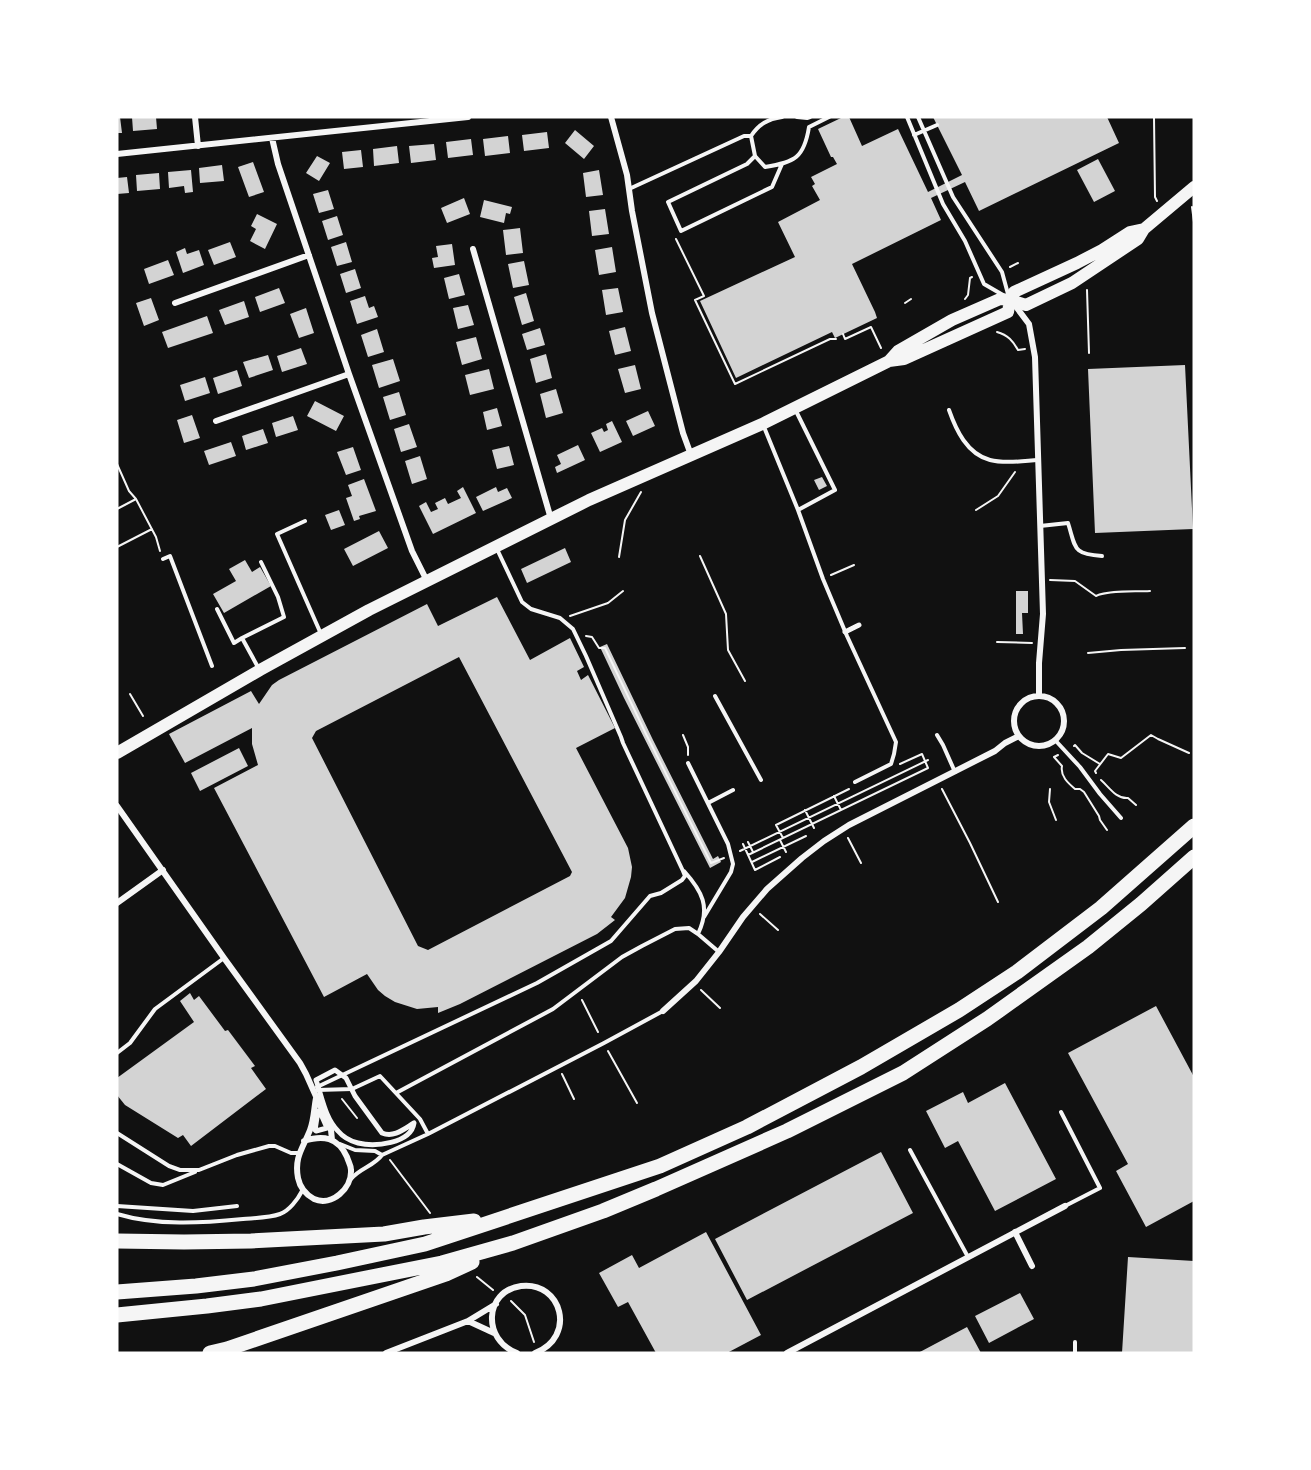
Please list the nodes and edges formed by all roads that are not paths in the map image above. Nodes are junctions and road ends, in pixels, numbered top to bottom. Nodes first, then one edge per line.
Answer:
1 (195, 117) edge
2 (468, 117) edge
3 (611, 117) edge
4 (782, 117) edge
5 (797, 117) edge
6 (810, 117) edge
7 (829, 117) edge
8 (907, 117) edge
9 (918, 117) edge
10 (937, 125) dead end
11 (924, 130) junction
12 (914, 135) junction
13 (751, 136) junction
14 (272, 138) junction
15 (198, 146) junction
16 (117, 154) edge
17 (755, 156) junction
18 (783, 164) junction
19 (1194, 188) edge
20 (629, 189) junction
21 (1144, 229) junction
22 (473, 249) dead end
23 (309, 255) junction
24 (1010, 300) junction
25 (174, 303) dead end
26 (349, 374) junction
27 (795, 408) junction
28 (949, 410) dead end
29 (216, 421) dead end
30 (762, 424) junction
31 (691, 455) junction
32 (1038, 460) junction
33 (798, 510) junction
34 (551, 519) junction
35 (305, 521) dead end
36 (1040, 525) junction
37 (496, 547) junction
38 (1102, 556) dead end
39 (163, 559) road end
40 (261, 562) dead end
41 (427, 581) junction
42 (217, 609) dead end
43 (859, 625) dead end
44 (845, 632) junction
45 (322, 636) junction
46 (242, 638) junction
47 (212, 666) dead end
48 (260, 670) junction
49 (715, 696) dead end
50 (1039, 696) junction
51 (937, 735) dead end
52 (1019, 736) junction
53 (1055, 740) junction
54 (117, 753) edge
55 (688, 763) road end
56 (955, 772) junction
57 (760, 780) dead end
58 (854, 784) road end
59 (733, 790) dead end
60 (708, 803) junction
61 (117, 806) edge
62 (1121, 819) dead end
63 (1194, 826) edge
64 (1194, 857) edge
65 (163, 870) junction
66 (683, 871) junction
67 (117, 903) edge
68 (704, 917) junction
69 (698, 934) junction
70 (719, 952) junction
71 (224, 958) junction
72 (663, 1011) joint
73 (117, 1053) edge
74 (342, 1075) junction
75 (317, 1089) junction
76 (352, 1089) junction
77 (396, 1093) junction
78 (316, 1098) junction
79 (1061, 1112) dead end
80 (117, 1133) edge
81 (428, 1134) junction
82 (304, 1141) junction
83 (334, 1141) junction
84 (910, 1150) dead end
85 (299, 1153) junction
86 (382, 1155) junction
87 (117, 1164) edge
88 (199, 1170) junction
89 (349, 1182) junction
90 (302, 1191) junction
91 (117, 1206) edge
92 (237, 1206) dead end
93 (1065, 1206) joint
94 (117, 1214) edge
95 (506, 1217) junction
96 (1016, 1232) junction
97 (117, 1241) edge
98 (968, 1257) junction
99 (1032, 1266) dead end
100 (444, 1268) junction
101 (117, 1292) edge
102 (496, 1303) junction
103 (117, 1315) edge
104 (468, 1321) junction
105 (494, 1333) junction
106 (1075, 1342) dead end
107 (210, 1353) edge
108 (386, 1353) edge
109 (517, 1353) edge
110 (536, 1353) edge
111 (787, 1353) edge
112 (1075, 1353) edge

1 - 15 street
2 - 14 street
3 - 20 street
4 - 13 lane
5 - 6 lane
7 - 18 lane
8 - 12 lane
9 - 11 lane
10 - 11 lane
11 - 12 lane
11 - 24 lane
12 - 24 lane
13 - 17 lane
13 - 20 lane
14 - 15 street
14 - 23 street
15 - 16 street
17 - 18 lane
17 - 18 lane
19 - 21 main road
20 - 31 street
21 - 24 main road
21 - 24 main road
22 - 34 street
23 - 25 street
23 - 26 street
24 - 27 main road
24 - 32 street
26 - 29 street
26 - 41 street
27 - 30 main road
27 - 33 lane
28 - 32 lane
30 - 31 main road
30 - 33 lane
31 - 34 main road
32 - 36 street
33 - 44 lane
34 - 37 main road
35 - 45 lane
36 - 38 lane
36 - 50 street
37 - 41 main road
37 - 66 lane
39 - 47 lane
40 - 46 lane
41 - 45 main road
42 - 46 lane
43 - 44 street
44 - 58 lane
45 - 48 main road
46 - 48 lane
48 - 54 main road
49 - 57 lane
50 - 52 street
50 - 53 street
51 - 56 lane
52 - 53 street
52 - 56 street
53 - 62 lane
55 - 60 lane
56 - 70 street
59 - 60 lane
60 - 68 lane
61 - 65 street
63 - 95 highway
64 - 100 highway
65 - 67 street
65 - 71 street
66 - 68 lane
66 - 74 lane
68 - 69 lane
69 - 70 lane
69 - 77 lane
70 - 72 street
71 - 73 lane
71 - 75 street
72 - 81 lane
74 - 75 street
74 - 76 street
75 - 76 lane
75 - 76 street
75 - 78 street
76 - 77 lane
77 - 81 lane
78 - 82 street
78 - 83 street
79 - 93 lane
80 - 88 lane
81 - 86 lane
82 - 83 street
82 - 85 street
83 - 86 lane
83 - 89 street
84 - 98 lane
85 - 88 lane
85 - 90 street
86 - 89 lane
87 - 88 lane
89 - 90 street
90 - 94 lane
91 - 92 lane
93 - 96 street
95 - 97 highway
95 - 101 highway
96 - 98 street
96 - 99 street
98 - 111 street
100 - 103 highway
100 - 107 highway
102 - 104 street
102 - 105 street
102 - 110 street
104 - 105 street
104 - 108 street
105 - 109 street
106 - 112 lane

